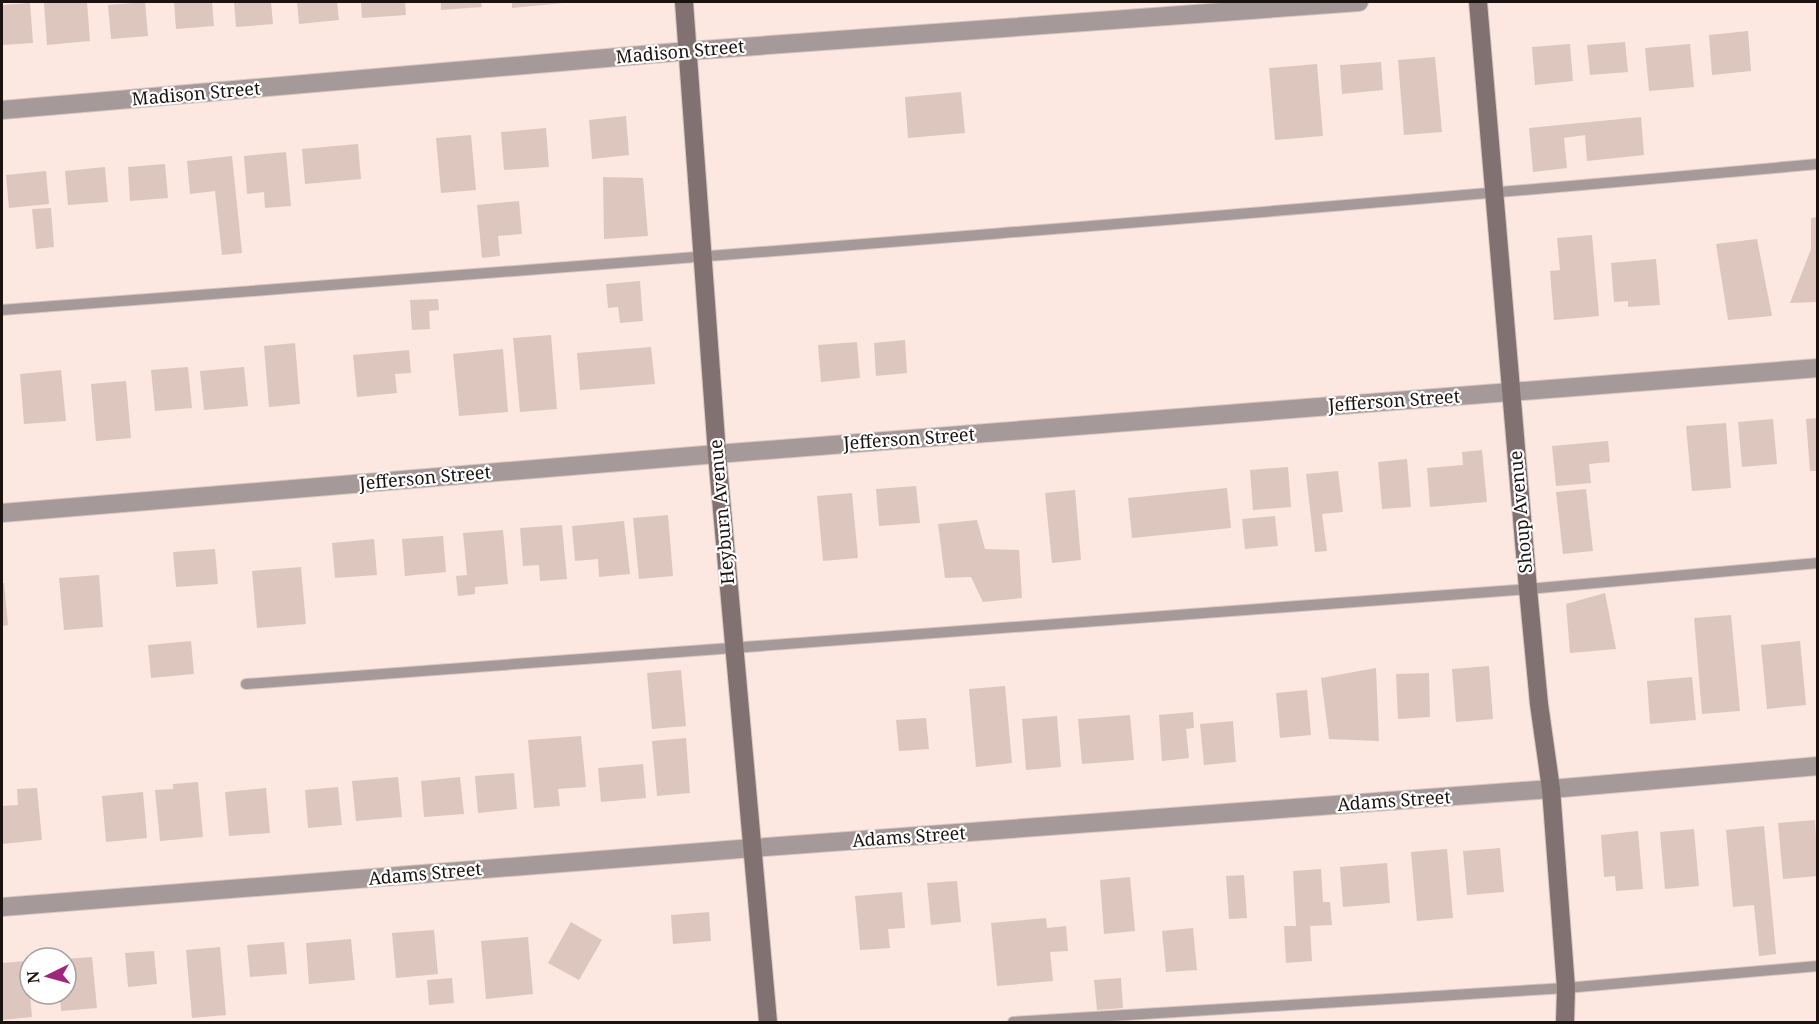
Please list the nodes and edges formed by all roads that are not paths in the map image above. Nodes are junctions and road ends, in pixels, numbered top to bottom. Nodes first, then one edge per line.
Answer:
1 (684, 2) edge
2 (1359, 2) edge
3 (1478, 2) edge
4 (688, 51) junction
5 (2, 110) edge
6 (1818, 164) edge
7 (1494, 193) junction
8 (702, 256) junction
9 (2, 310) edge
10 (1818, 368) edge
11 (1511, 392) junction
12 (717, 454) junction
13 (2, 513) edge
14 (1818, 563) edge
15 (1528, 589) junction
16 (734, 648) junction
17 (246, 684) dead end
18 (1818, 766) edge
19 (1551, 789) junction
20 (753, 848) junction
21 (2, 908) edge
22 (1818, 966) edge
23 (1566, 988) junction
24 (768, 1023) edge
25 (1013, 1023) edge
26 (1565, 1023) edge

1 - 4 street, Heyburn Avenue
2 - 4 street, Madison Street
3 - 7 street, Shoup Avenue
4 - 5 street, Madison Street
4 - 8 street, Heyburn Avenue
6 - 7 lane
7 - 8 lane
7 - 11 street, Shoup Avenue
8 - 9 lane
8 - 12 street, Heyburn Avenue
10 - 11 street, Jefferson Street
11 - 12 street, Jefferson Street
11 - 15 street, Shoup Avenue
12 - 13 street, Jefferson Street
12 - 16 street, Heyburn Avenue
14 - 15 lane
15 - 16 lane
15 - 19 street, Shoup Avenue
16 - 17 lane
16 - 20 street, Heyburn Avenue
18 - 19 street, Adams Street
19 - 20 street, Adams Street
19 - 23 street, Shoup Avenue
20 - 21 street, Adams Street
20 - 24 street, Heyburn Avenue
22 - 23 lane
23 - 25 lane
23 - 26 street, Shoup Avenue

